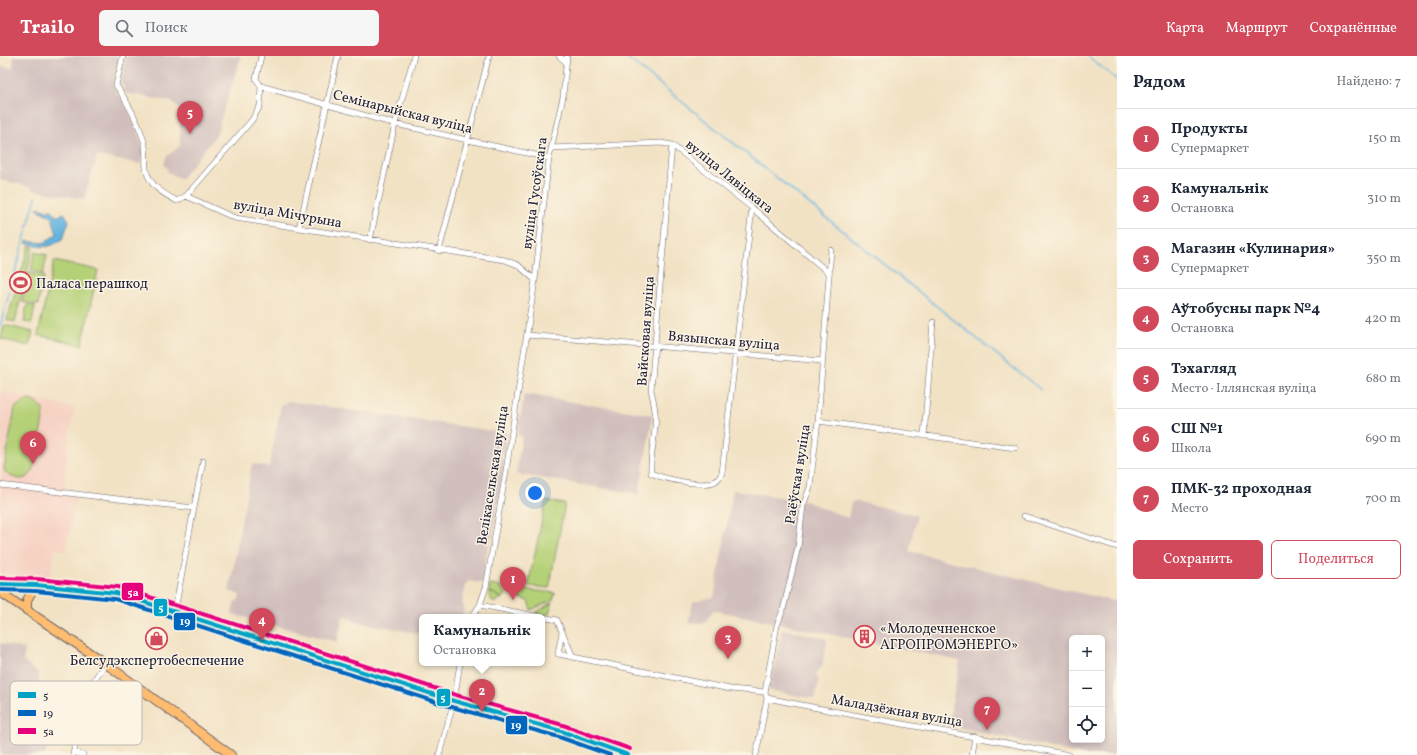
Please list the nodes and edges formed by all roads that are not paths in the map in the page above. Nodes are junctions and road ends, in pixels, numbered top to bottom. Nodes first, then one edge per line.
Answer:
1 (123, 56) edge
2 (261, 56) edge
3 (338, 56) edge
4 (414, 56) edge
5 (489, 56) edge
6 (559, 56) edge
7 (567, 56) edge
8 (566, 62) junction
9 (260, 86) junction
10 (326, 104) junction
11 (395, 124) junction
12 (468, 141) junction
13 (672, 145) junction
14 (551, 148) junction
15 (549, 158) junction
16 (186, 196) junction
17 (752, 208) junction
18 (299, 228) junction
19 (370, 240) junction
20 (831, 250) dead end
21 (439, 251) junction
22 (829, 273) junction
23 (536, 280) junction
24 (933, 322) dead end
25 (527, 335) junction
26 (654, 346) junction
27 (736, 353) junction
28 (823, 361) junction
29 (818, 421) junction
30 (924, 436) junction
31 (1015, 448) dead end
32 (202, 461) dead end
33 (0, 485) edge
34 (194, 508) junction
35 (1024, 516) dead end
36 (1117, 547) edge
37 (0, 584) edge
38 (36, 585) junction
39 (0, 592) edge
40 (480, 605) junction
41 (27, 610) junction
42 (175, 610) junction
43 (474, 614) edge
44 (526, 614) edge
45 (545, 618) edge
46 (562, 631) junction
47 (573, 657) junction
48 (106, 663) junction
49 (460, 666) edge
50 (93, 681) edge
51 (130, 681) edge
52 (142, 690) edge
53 (765, 692) junction
54 (767, 698) junction
55 (454, 701) junction
56 (975, 736) junction
57 (73, 753) edge
58 (228, 754) edge
59 (84, 755) edge
60 (439, 755) edge
61 (628, 755) edge
62 (756, 755) edge
63 (972, 755) edge
64 (1069, 755) edge

1 - 16 street, вуліца Мічурына
2 - 9 street
3 - 10 street
4 - 11 street
5 - 12 street
6 - 8 street
7 - 8 street, вуліца Гусоўскага
8 - 14 street, вуліца Гусоўскага
9 - 10 street, Семінарыйская вуліца
9 - 16 street
10 - 11 street, Семінарыйская вуліца
10 - 18 street
11 - 12 street, Семінарыйская вуліца
11 - 19 street
12 - 15 street, Семінарыйская вуліца
12 - 21 street
13 - 14 street, вуліца Лявіцкага
13 - 17 street, вуліца Лявіцкага
13 - 26 street, Вайсковая вуліца
14 - 15 street, вуліца Гусоўскага
15 - 23 street, вуліца Гусоўскага
16 - 18 street, вуліца Мічурына
17 - 22 street, вуліца Лявіцкага
17 - 27 street
18 - 19 street, вуліца Мічурына
19 - 21 street, вуліца Мічурына
20 - 22 street, Раёўская вуліца
21 - 23 street, вуліца Мічурына
22 - 28 street, Раёўская вуліца
23 - 25 street, вуліца Гусоўскага
24 - 30 street
25 - 26 street, Вязынская вуліца
25 - 40 street, Велікасельская вуліца
26 - 27 street, Вязынская вуліца
26 - 27 street, Вайсковая вуліца
27 - 28 street, Вязынская вуліца
28 - 29 street, Раёўская вуліца
29 - 30 street
29 - 53 street, Раёўская вуліца
30 - 31 street
32 - 34 street
33 - 34 street
34 - 42 street
35 - 36 street
37 - 38 street
38 - 41 main road
38 - 42 street
39 - 41 main road
40 - 43 street, Велікасельская вуліца
40 - 44 street
41 - 48 main road
42 - 55 street
45 - 46 street
46 - 47 street
46 - 47 street
47 - 53 street
48 - 50 street
48 - 51 main road
49 - 55 street
52 - 58 main road
53 - 54 street, Раёўская вуліца
54 - 56 street, Маладзёжная вуліца
54 - 62 street
55 - 60 street
55 - 61 street
56 - 63 street
56 - 64 street, Маладзёжная вуліца
57 - 59 street

